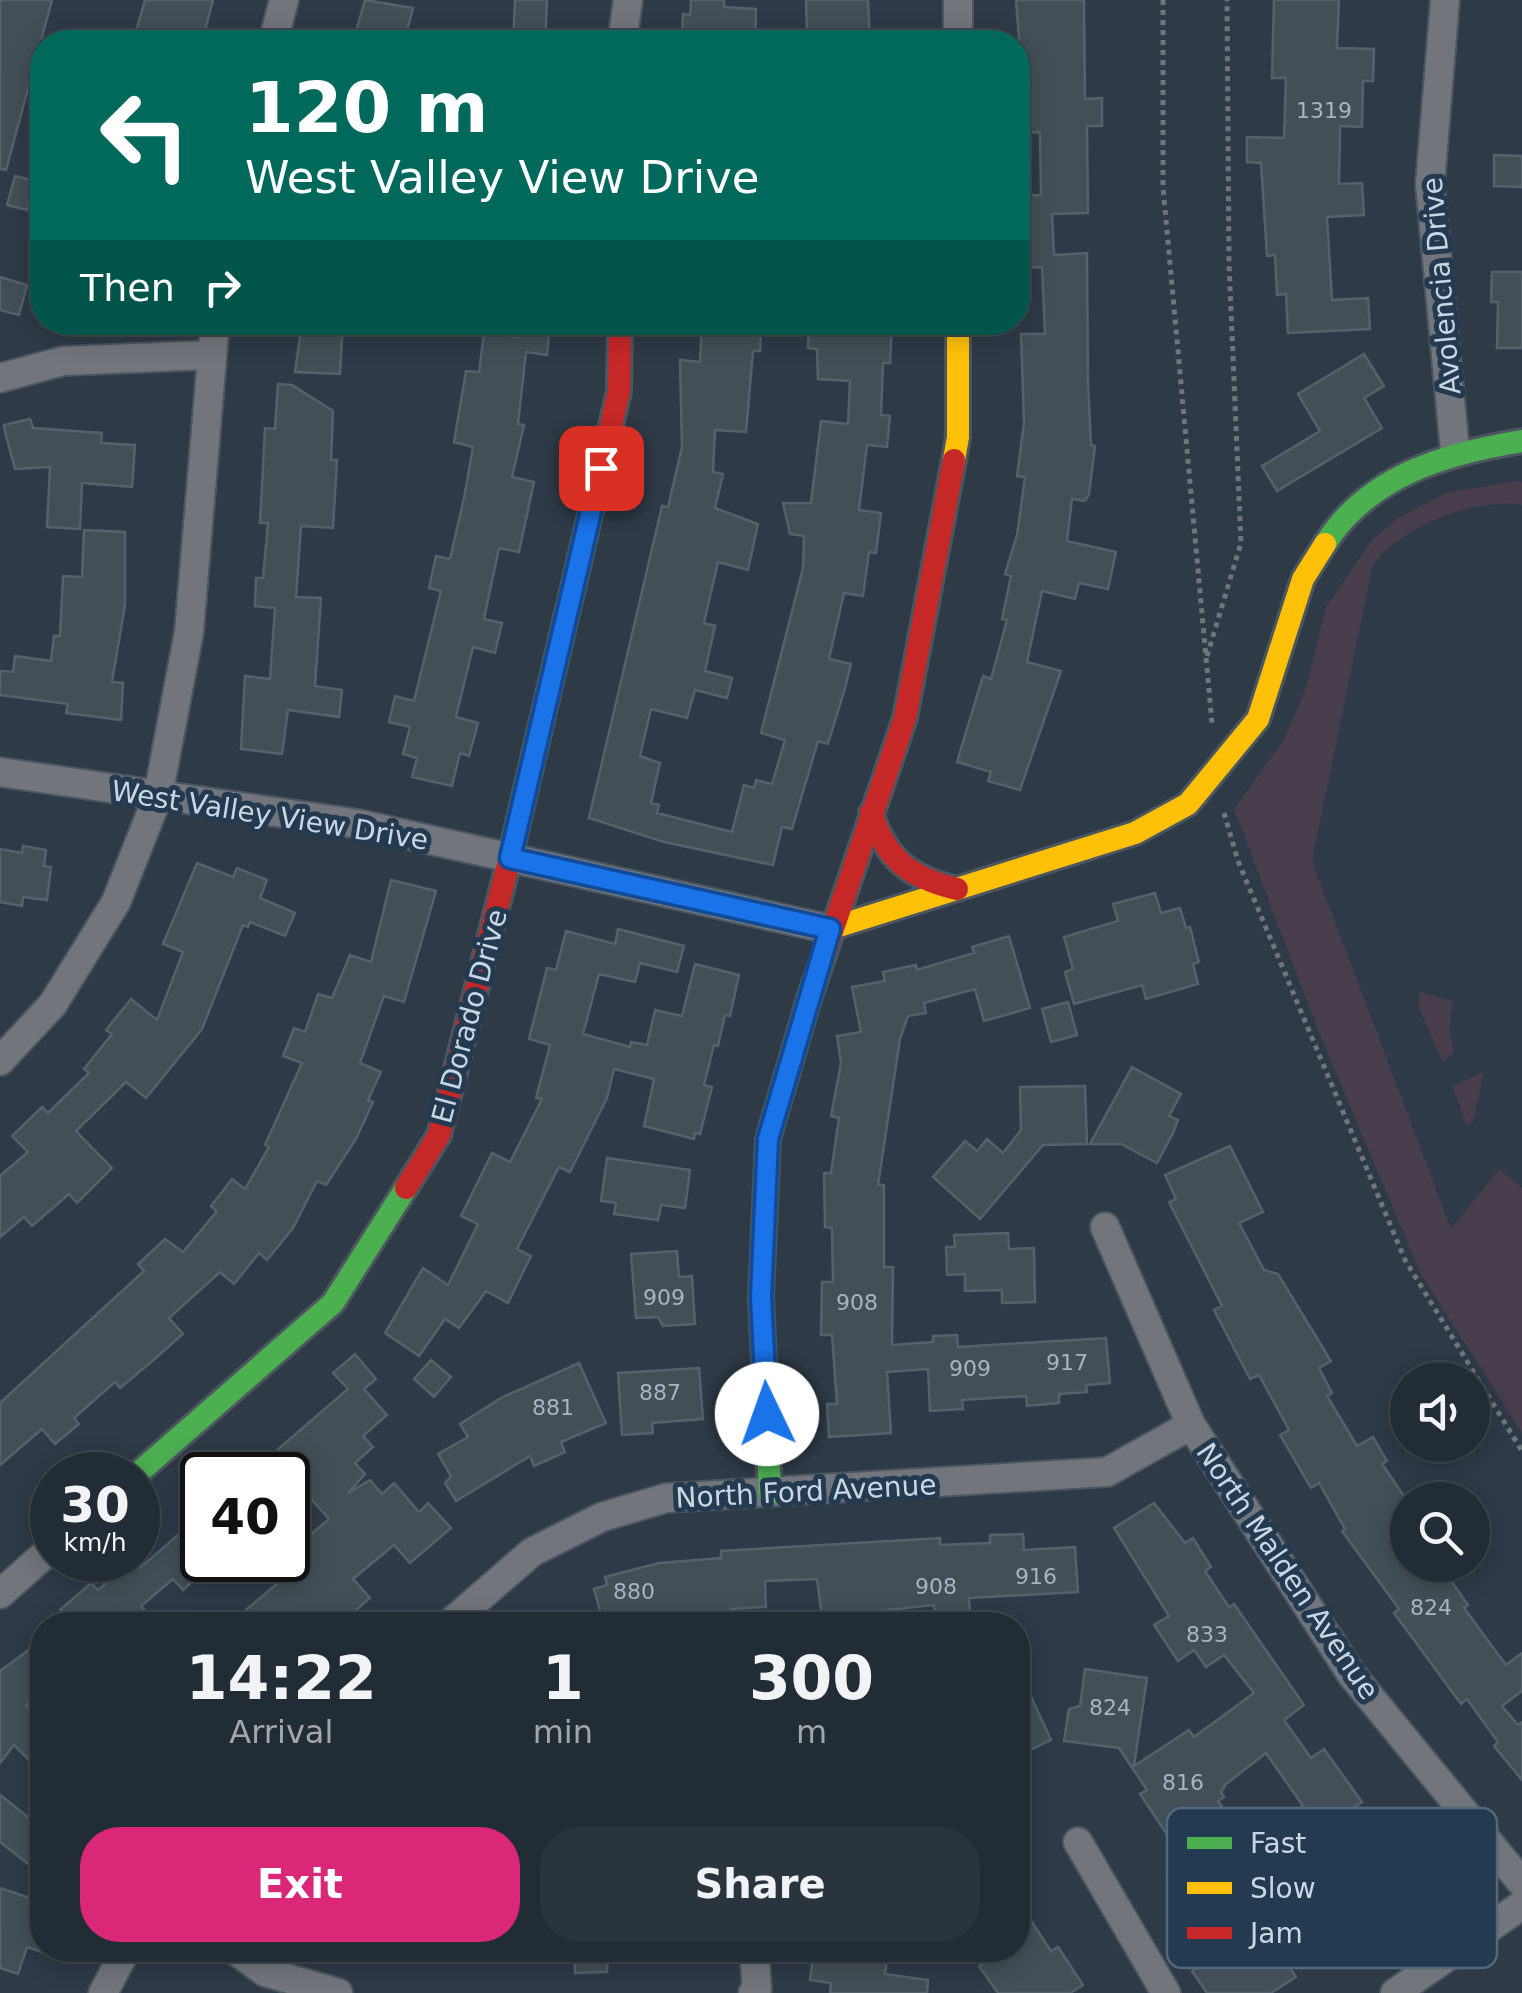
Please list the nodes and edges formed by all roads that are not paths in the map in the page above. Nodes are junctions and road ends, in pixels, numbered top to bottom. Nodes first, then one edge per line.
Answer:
1 (284, 0) edge
2 (628, 0) edge
3 (958, 0) edge
4 (1445, 0) edge
5 (275, 30) edge
6 (624, 30) edge
7 (958, 30) edge
8 (213, 335) edge
9 (620, 335) edge
10 (958, 335) edge
11 (210, 355) junction
12 (0, 378) edge
13 (1522, 440) edge
14 (1455, 452) junction
15 (1522, 462) edge
16 (0, 772) edge
17 (158, 796) junction
18 (871, 812) junction
19 (510, 858) junction
20 (957, 888) junction
21 (830, 929) junction
22 (0, 1061) edge
23 (1104, 1227) dead end
24 (1190, 1425) junction
25 (160, 1454) edge
26 (770, 1493) junction
27 (30, 1567) edge
28 (0, 1594) edge
29 (463, 1612) edge
30 (1461, 1808) edge
31 (1078, 1842) dead end
32 (1497, 1852) edge
33 (1522, 1883) edge
34 (1522, 1905) edge
35 (1497, 1922) edge
36 (120, 1962) edge
37 (252, 1962) edge
38 (755, 1962) edge
39 (1431, 1968) edge
40 (103, 1993) edge
41 (338, 1993) edge
42 (753, 1993) edge
43 (1166, 1993) edge
44 (1395, 1993) edge

1 - 5 street
2 - 6 street
3 - 7 street
4 - 14 street, Avolencia Drive
8 - 11 street
9 - 19 street, El Dorado Drive
10 - 18 street
11 - 12 street
11 - 17 street
13 - 14 street
14 - 15 street
14 - 20 street
16 - 17 street, West Valley View Drive
17 - 19 street, West Valley View Drive
17 - 22 street
18 - 20 street
18 - 21 street
19 - 21 street, West Valley View Drive
19 - 25 street, El Dorado Drive
20 - 21 street
21 - 26 street
23 - 24 street, North Malden Avenue
24 - 26 street, North Ford Avenue
24 - 30 street, North Malden Avenue
26 - 29 street, North Ford Avenue
27 - 28 street
31 - 43 street
32 - 33 street, North Malden Avenue
34 - 35 street
36 - 40 street
37 - 41 street
38 - 42 street
39 - 44 street

